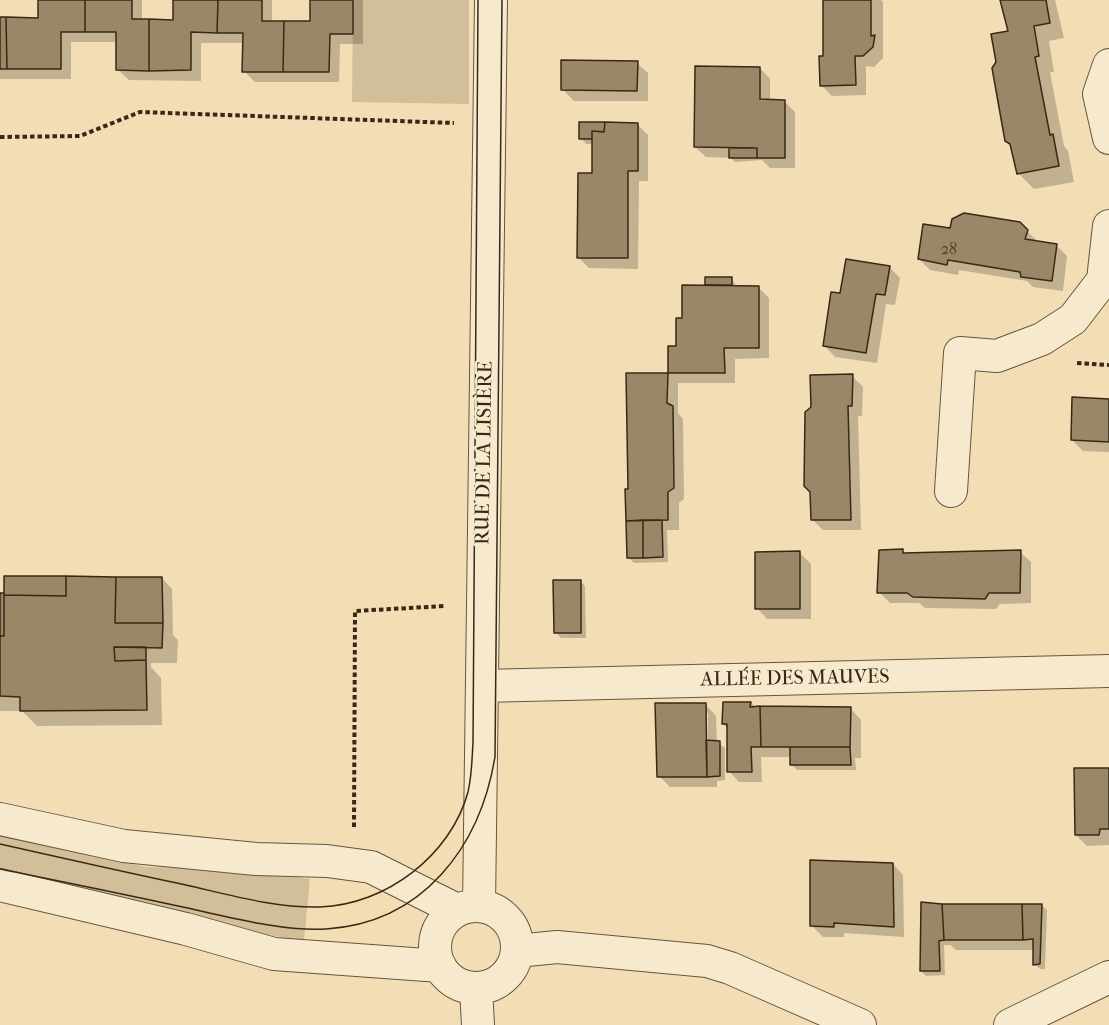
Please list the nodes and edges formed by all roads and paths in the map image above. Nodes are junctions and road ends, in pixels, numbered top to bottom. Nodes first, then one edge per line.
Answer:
1 (491, 0) edge
2 (1109, 65) edge
3 (489, 124) junction
4 (0, 137) edge
5 (1109, 138) edge
6 (1109, 226) edge
7 (951, 491) dead end
8 (454, 606) dead end
9 (1109, 671) edge
10 (482, 686) junction
11 (0, 819) edge
12 (354, 835) dead end
13 (0, 885) edge
14 (468, 908) junction
15 (517, 951) junction
16 (440, 966) junction
17 (1109, 977) edge
18 (477, 989) junction
19 (478, 1025) edge
20 (860, 1025) edge
21 (1010, 1025) edge

1 - 3 street, RUE DE LA LISIÈRE
2 - 5 street
3 - 4 path
3 - 10 street, RUE DE LA LISIÈRE
6 - 7 street
8 - 12 path
9 - 10 street, ALLÉE DES MAUVES
10 - 14 street, RUE DE LA LISIÈRE
11 - 14 street
13 - 16 street
14 - 15 street
14 - 16 street
15 - 18 street
15 - 20 street
16 - 18 street
17 - 21 street
18 - 19 street

